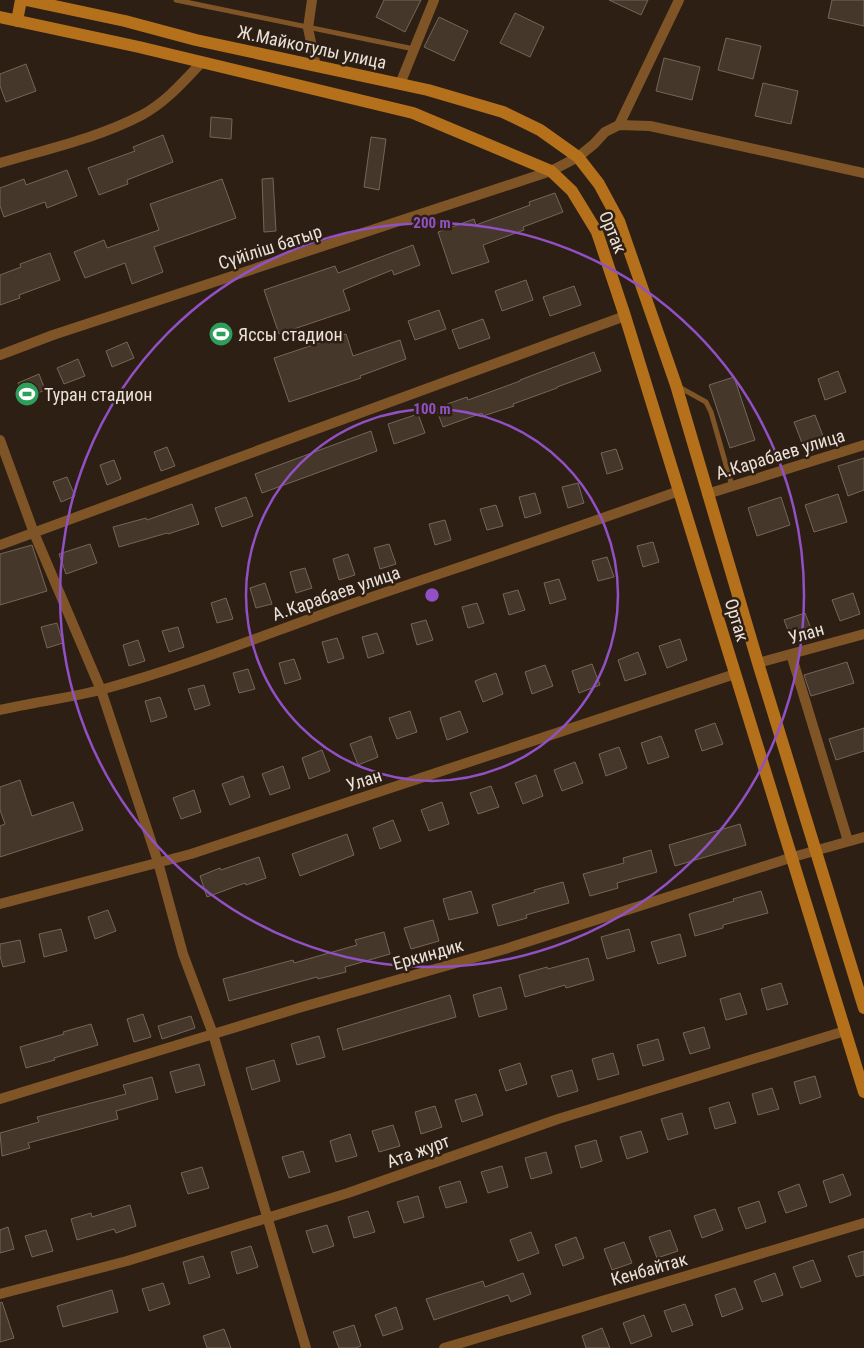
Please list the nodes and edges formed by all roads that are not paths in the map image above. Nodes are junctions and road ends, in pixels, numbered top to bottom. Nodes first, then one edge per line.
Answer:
1 (21, 0) edge
2 (26, 0) edge
3 (176, 0) edge
4 (312, 0) edge
5 (434, 0) edge
6 (678, 0) edge
7 (0, 17) edge
8 (17, 21) junction
9 (308, 28) junction
10 (414, 48) junction
11 (202, 62) junction
12 (316, 66) junction
13 (400, 84) junction
14 (619, 125) junction
15 (578, 157) junction
16 (0, 163) edge
17 (551, 171) junction
18 (864, 173) edge
19 (625, 316) junction
20 (0, 354) edge
21 (676, 385) junction
22 (0, 440) edge
23 (864, 445) edge
24 (732, 486) junction
25 (679, 491) junction
26 (707, 494) junction
27 (34, 534) junction
28 (0, 545) edge
29 (864, 634) edge
30 (791, 654) junction
31 (758, 664) junction
32 (735, 674) junction
33 (101, 690) junction
34 (0, 710) edge
35 (864, 837) edge
36 (848, 841) junction
37 (814, 851) junction
38 (793, 857) junction
39 (158, 862) junction
40 (0, 904) edge
41 (864, 1008) edge
42 (845, 1031) junction
43 (213, 1034) junction
44 (864, 1092) edge
45 (0, 1099) edge
46 (268, 1218) junction
47 (864, 1223) edge
48 (0, 1294) edge
49 (306, 1348) edge
50 (444, 1348) edge

1 - 8 street
2 - 12 street, Ж.Майкотулы улица
3 - 9 lane
4 - 9 street
5 - 10 street
6 - 14 street
7 - 8 street
8 - 11 street
9 - 10 lane
9 - 12 street
10 - 13 street
11 - 16 street
11 - 17 street
12 - 13 street, Ж.Майкотулы улица
13 - 15 street, Ж.Майкотулы улица
14 - 15 street, Сүйіліш батыр
14 - 18 street
15 - 17 street, Сүйіліш батыр
15 - 21 street, Ортак
17 - 19 street, Ортак
17 - 20 street, Сүйіліш батыр
19 - 25 street, Ортак
19 - 27 street
21 - 24 lane
21 - 26 street, Ортак
22 - 27 street
23 - 24 street, А.Карабаев улица
24 - 26 street, А.Карабаев улица
25 - 32 street, Ортак
25 - 33 street, А.Карабаев улица
26 - 31 street, Ортак
27 - 28 street
27 - 33 street
29 - 30 street, Улан
30 - 31 street, Улан
30 - 36 street
31 - 37 street, Ортак
32 - 38 street, Ортак
32 - 39 street, Улан
33 - 34 street, А.Карабаев улица
33 - 39 street
35 - 36 street, Еркиндик
36 - 37 street, Еркиндик
37 - 38 street, Еркиндик
37 - 41 street, Ортак
38 - 42 street, Ортак
38 - 43 street, Еркиндик
39 - 40 street, Улан
39 - 43 street
42 - 44 street, Ортак
42 - 46 street, Ата журт
43 - 45 street, Еркиндик
43 - 46 street
46 - 48 street, Ата журт
46 - 49 street
47 - 50 street, Кенбайтак

